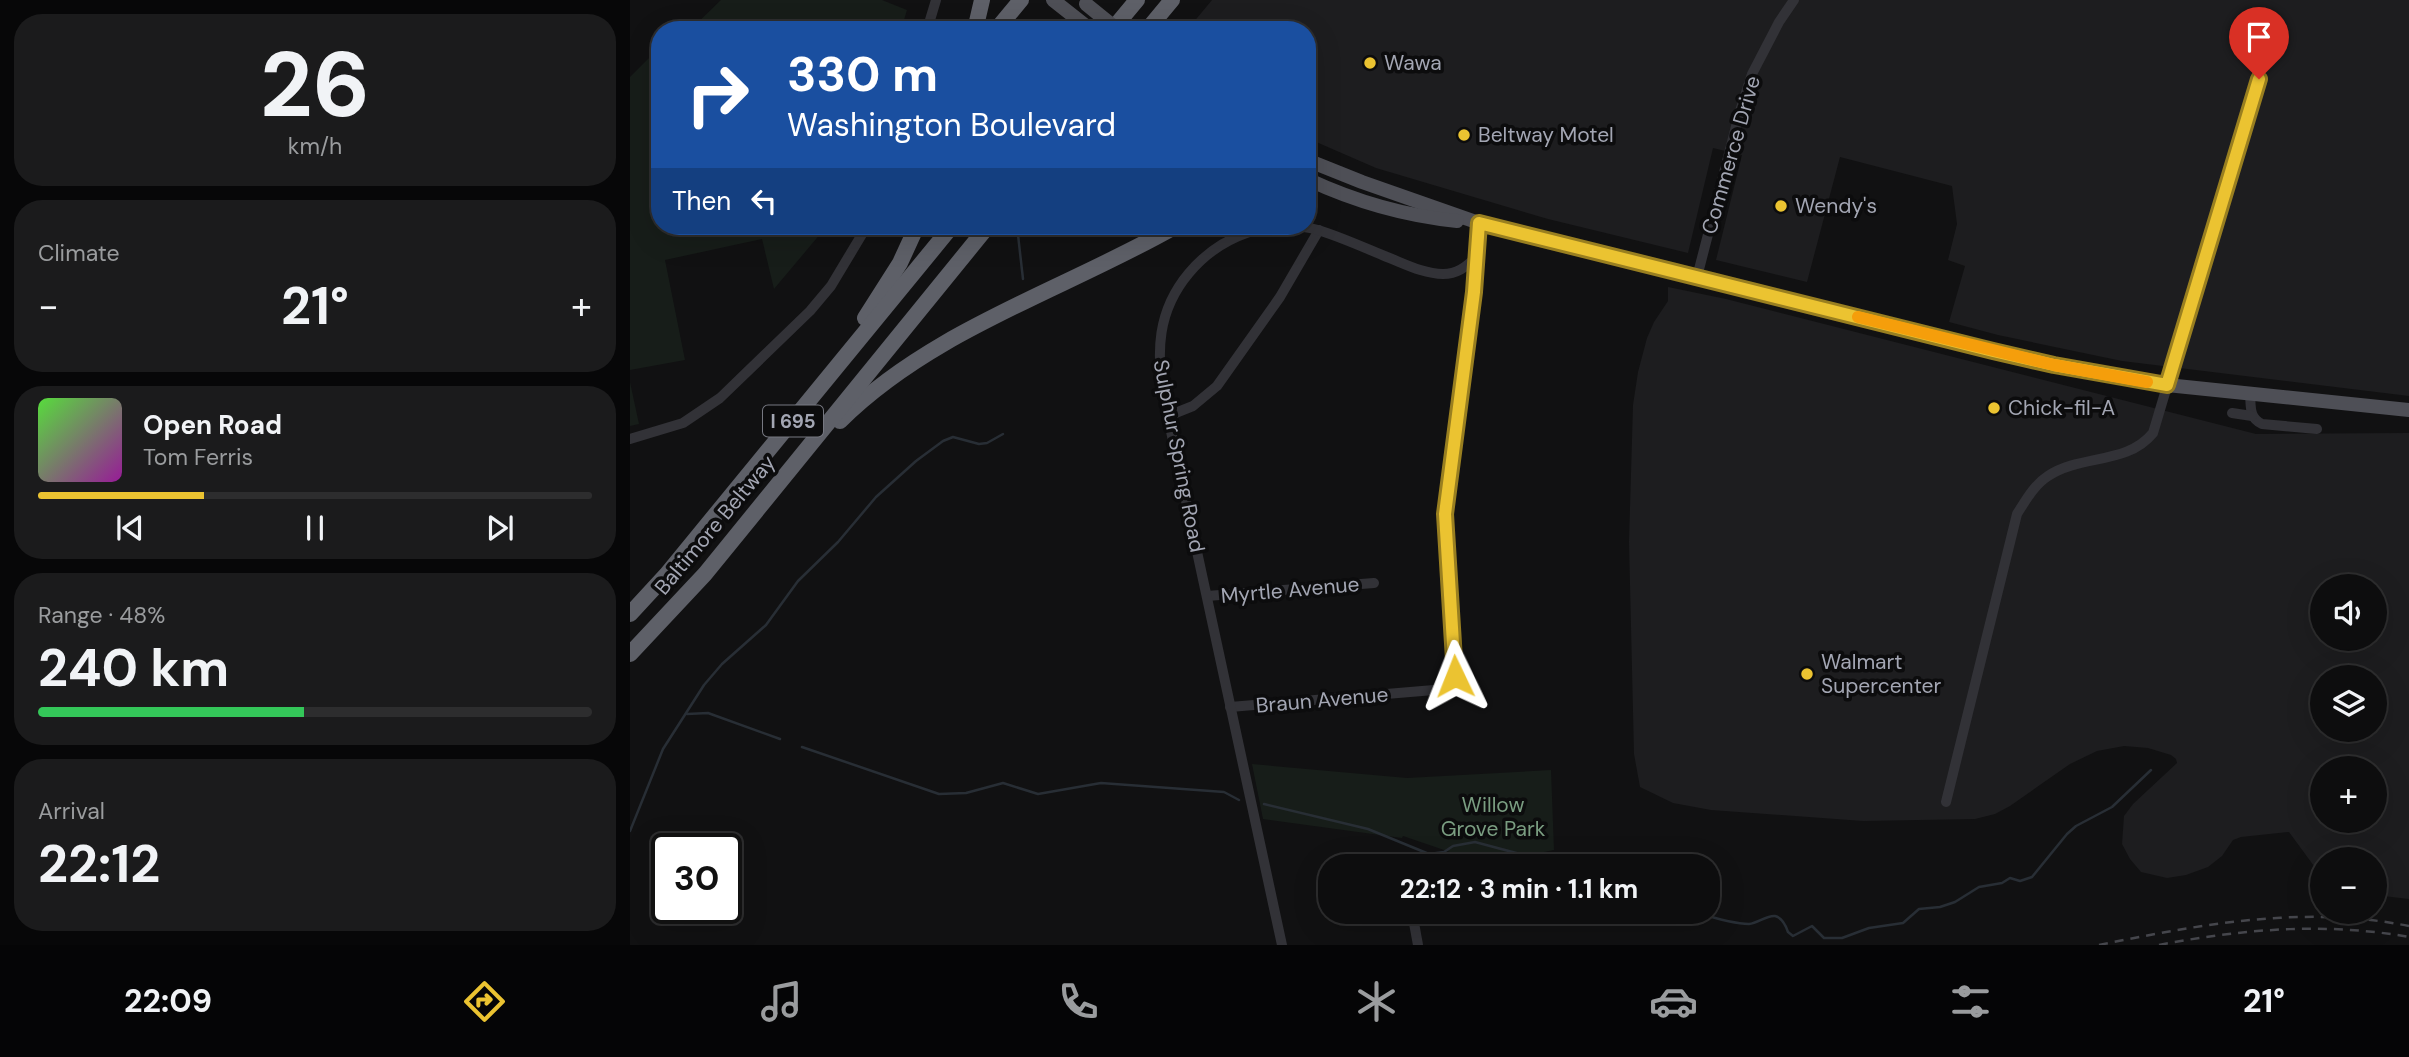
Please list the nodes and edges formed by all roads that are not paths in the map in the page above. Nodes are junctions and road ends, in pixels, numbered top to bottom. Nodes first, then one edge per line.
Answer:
1 (936, 0) edge
2 (982, 0) edge
3 (1021, 0) edge
4 (1053, 0) edge
5 (1137, 0) edge
6 (1172, 0) edge
7 (1794, 0) edge
8 (1084, 2) edge
9 (930, 21) edge
10 (977, 21) edge
11 (1004, 21) edge
12 (1080, 21) edge
13 (1105, 21) edge
14 (1122, 21) edge
15 (1154, 21) edge
16 (2259, 79) dead end
17 (1316, 164) edge
18 (1316, 183) edge
19 (1479, 223) junction
20 (1316, 229) edge
21 (1319, 230) junction
22 (862, 235) edge
23 (913, 235) edge
24 (945, 235) edge
25 (981, 235) edge
26 (1159, 235) edge
27 (1242, 235) edge
28 (1475, 258) junction
29 (1697, 277) junction
30 (2167, 385) junction
31 (2250, 394) junction
32 (813, 398) junction
33 (2409, 410) edge
34 (2232, 413) dead end
35 (1168, 415) junction
36 (2252, 416) junction
37 (2317, 429) dead end
38 (630, 439) edge
39 (781, 480) junction
40 (1374, 583) dead end
41 (1207, 596) junction
42 (630, 614) edge
43 (630, 654) edge
44 (1230, 707) junction
45 (1946, 802) dead end
46 (1415, 924) edge
47 (1282, 945) edge
48 (1419, 945) edge

1 - 9 street
2 - 10 highway
3 - 11 highway
4 - 12 main road
5 - 14 highway
6 - 15 highway
7 - 29 street, Commerce Drive
8 - 13 main road, bridge
16 - 30 street
17 - 19 main road
18 - 19 main road
19 - 28 street
19 - 29 main road
20 - 21 street, Sulphur Spring Road
21 - 28 street, Sulphur Spring Road
21 - 35 street
22 - 38 street
23 - 32 highway
24 - 32 highway, Baltimore Beltway / I 695
25 - 39 highway, Baltimore Beltway / I 695
26 - 39 highway
27 - 35 street, Sulphur Spring Road
28 - 44 street, Braun Avenue
29 - 30 main road
30 - 31 main road
30 - 45 street
31 - 33 main road
31 - 36 street
32 - 42 highway, Baltimore Beltway / I 695
34 - 36 street
35 - 41 street, Sulphur Spring Road
36 - 37 street
39 - 43 highway, Baltimore Beltway / I 695
40 - 41 street, Myrtle Avenue
41 - 44 street, Sulphur Spring Road
44 - 47 street, Sulphur Spring Road
46 - 48 street

